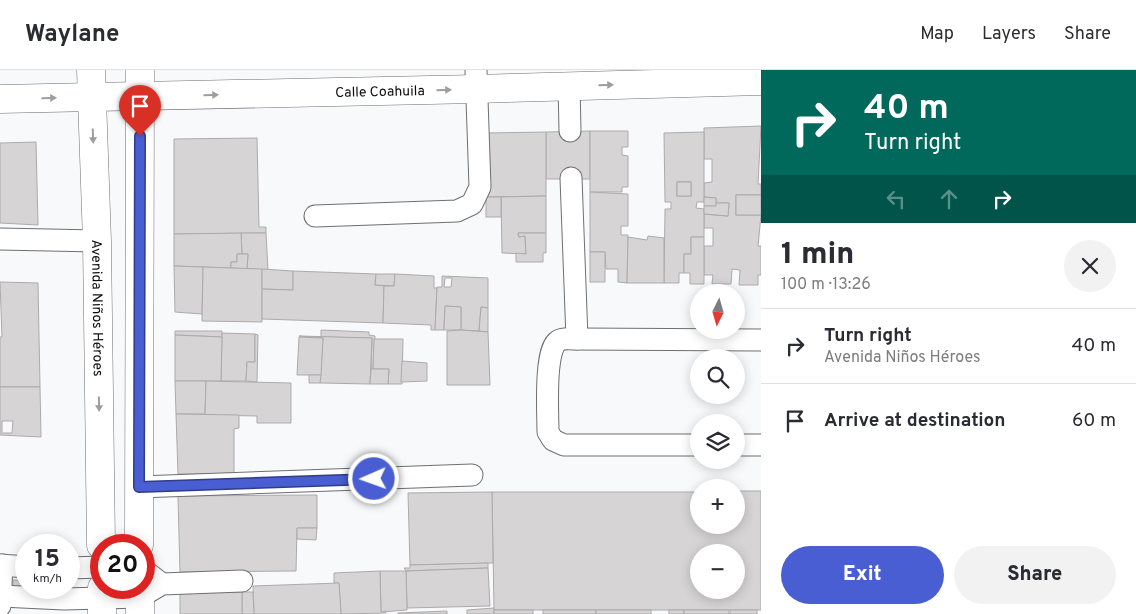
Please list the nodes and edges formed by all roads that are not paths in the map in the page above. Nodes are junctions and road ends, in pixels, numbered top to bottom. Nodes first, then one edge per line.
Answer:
1 (91, 70) edge
2 (140, 70) edge
3 (476, 80) edge
4 (761, 81) edge
5 (569, 86) junction
6 (91, 97) junction
7 (140, 97) junction
8 (0, 99) edge
9 (570, 131) dead end
10 (571, 178) dead end
11 (315, 216) dead end
12 (0, 239) edge
13 (97, 241) junction
14 (577, 339) junction
15 (761, 340) edge
16 (690, 445) edge
17 (745, 445) edge
18 (761, 445) edge
19 (472, 476) dead end
20 (139, 487) junction
21 (101, 534) edge
22 (139, 534) edge
23 (1, 565) edge
24 (15, 566) edge
25 (242, 581) dead end
26 (155, 594) edge
27 (102, 600) edge
28 (0, 601) edge

1 - 6 street, Avenida Niños Héroes
2 - 7 street
3 - 5 street, Calle Coahuila
7 -> 3 street, Calle Coahuila
3 - 11 lane
5 -> 4 street, Calle Coahuila
5 - 9 lane
6 - 7 street, Calle Coahuila
8 -> 6 street, Calle Coahuila
6 -> 13 street, Avenida Niños Héroes
7 - 20 street
10 - 14 lane
12 - 13 lane
13 -> 21 street, Avenida Niños Héroes
14 - 15 lane
14 - 16 lane
17 - 18 lane
19 - 20 lane
20 - 22 street
23 - 24 lane
23 - 28 lane
25 - 26 lane
27 - 28 lane

